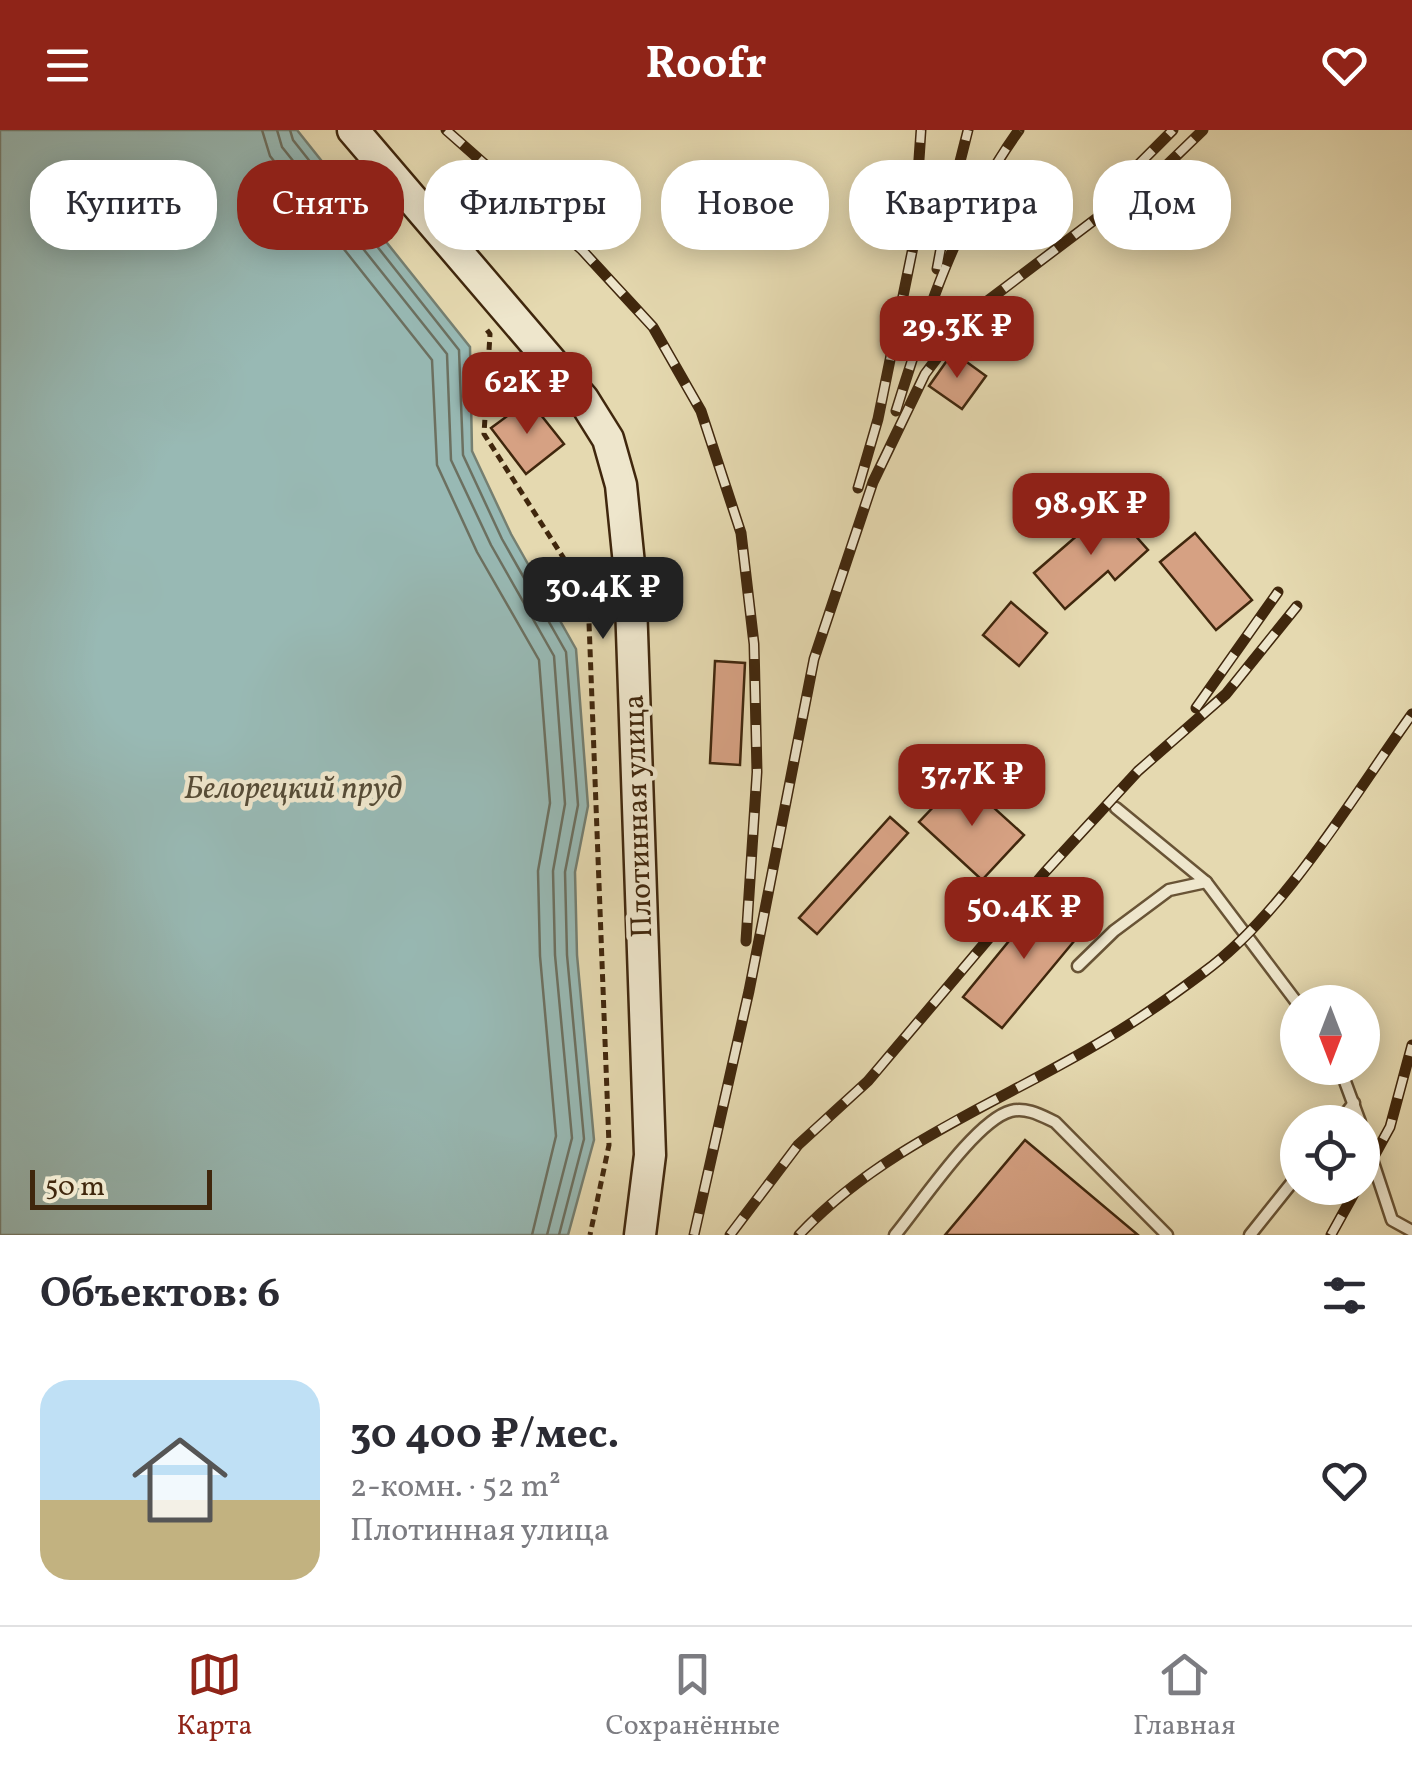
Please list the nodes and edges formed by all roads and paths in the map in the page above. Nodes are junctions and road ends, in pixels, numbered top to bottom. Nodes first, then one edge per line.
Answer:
1 (352, 130) edge
2 (478, 320) dead end
3 (1116, 808) dead end
4 (1206, 882) junction
5 (1078, 966) dead end
6 (1284, 985) edge
7 (1347, 1085) edge
8 (1354, 1103) edge
9 (1380, 1184) edge
10 (1280, 1198) edge
11 (1412, 1230) edge
12 (590, 1235) edge
13 (640, 1235) edge
14 (896, 1235) edge
15 (1167, 1235) edge
16 (1250, 1235) edge

1 - 13 street, Плотинная улица
2 - 12 path
3 - 4 lane
4 - 5 lane
4 - 6 lane
7 - 8 lane
9 - 11 lane
10 - 16 lane
14 - 15 lane

